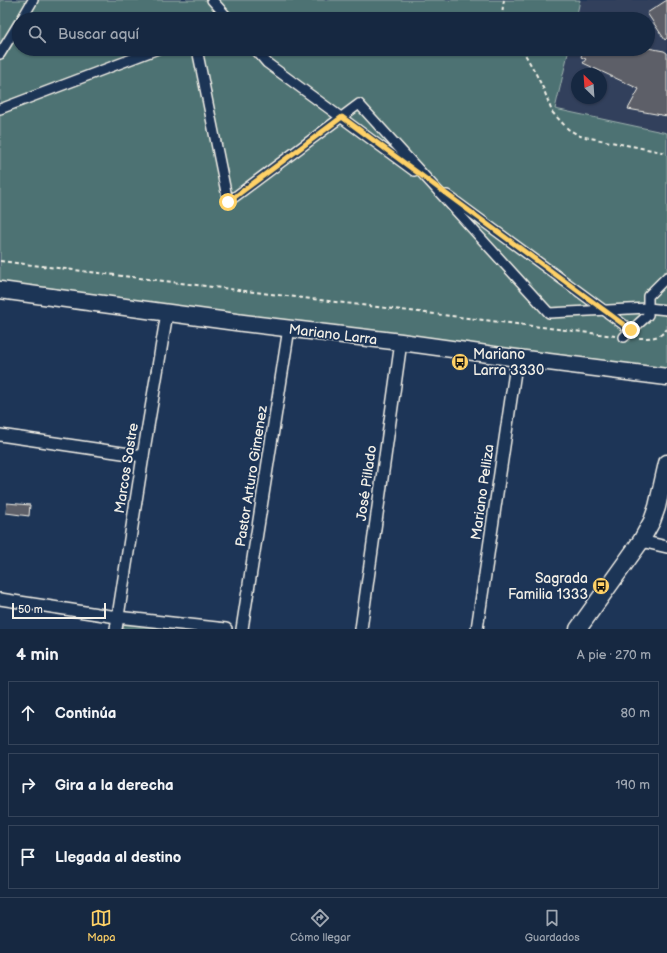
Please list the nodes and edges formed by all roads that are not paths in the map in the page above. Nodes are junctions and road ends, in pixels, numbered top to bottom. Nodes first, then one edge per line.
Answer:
1 (33, 0) edge
2 (212, 0) edge
3 (26, 12) edge
4 (222, 12) edge
5 (12, 34) edge
6 (0, 54) edge
7 (140, 56) edge
8 (198, 56) edge
9 (261, 56) edge
10 (0, 109) edge
11 (342, 117) junction
12 (430, 182) junction
13 (667, 277) edge
14 (0, 290) edge
15 (648, 308) junction
16 (603, 310) junction
17 (667, 310) edge
18 (167, 313) junction
19 (289, 328) junction
20 (401, 342) junction
21 (517, 358) junction
22 (667, 377) edge
23 (0, 434) edge
24 (143, 456) junction
25 (667, 463) edge
26 (641, 541) junction
27 (667, 547) edge
28 (0, 599) edge
29 (117, 618) junction
30 (116, 629) edge
31 (226, 629) edge
32 (242, 629) edge
33 (361, 629) edge
34 (478, 629) edge
35 (578, 629) edge

1 - 3 street
2 - 4 street
5 - 6 street
7 - 10 street
8 - 11 street
9 - 11 street
11 - 12 street
11 - 12 street
12 - 16 street
12 - 16 street
13 - 15 street
14 - 18 main road, Mariano Larra
15 - 16 street
15 - 16 street
15 - 17 street
18 - 19 main road, Mariano Larra
18 - 24 street, Marcos Sastre
19 - 20 main road, Mariano Larra
19 - 32 street, Pastor Arturo Gimenez
20 - 21 main road, Mariano Larra
20 - 33 street, José Pillado
21 - 22 main road, Mariano Larra
21 - 34 street, Mariano Pelliza
23 - 24 street
24 - 29 street, Marcos Sastre
25 - 26 main road
26 - 27 street
26 - 35 main road
28 - 29 street
29 - 30 street, Marcos Sastre
29 - 31 street

